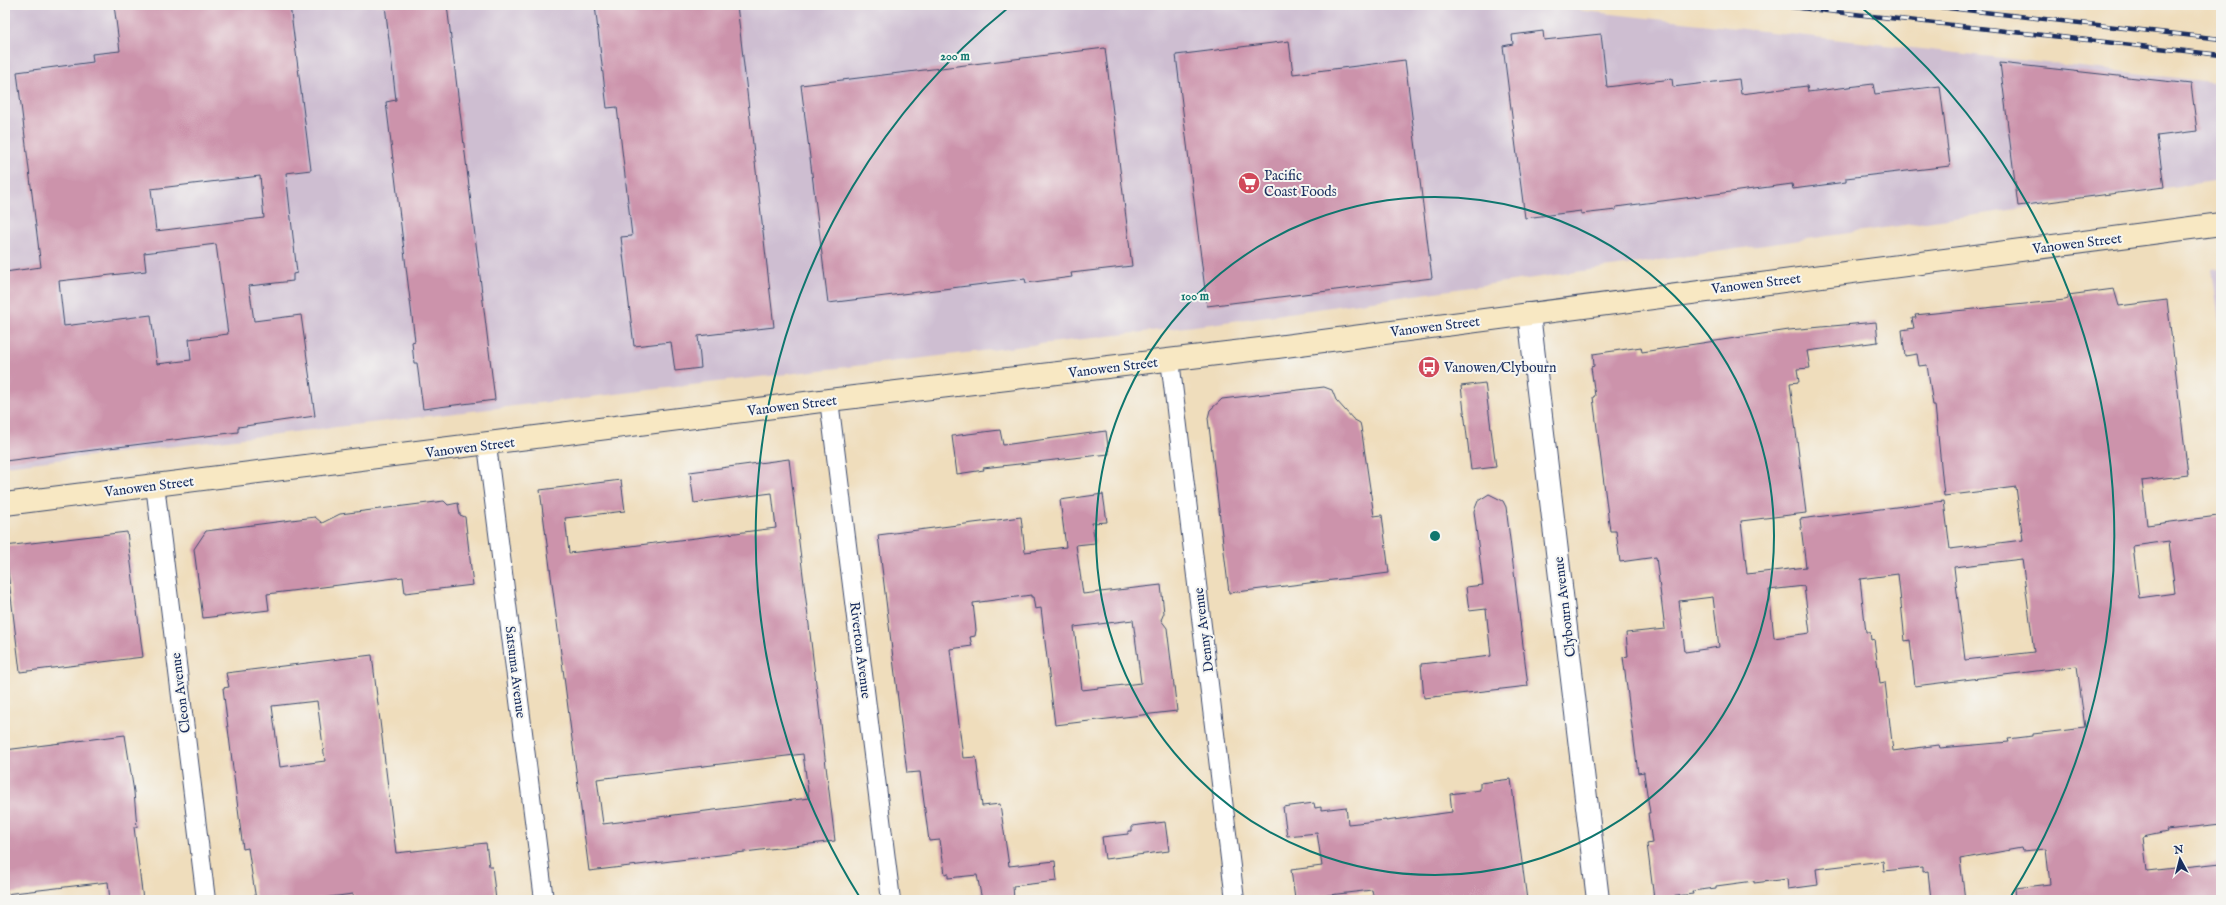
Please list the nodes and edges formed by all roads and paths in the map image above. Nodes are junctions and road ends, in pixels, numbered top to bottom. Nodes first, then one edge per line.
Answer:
1 (2221, 224) edge
2 (1529, 314) junction
3 (1170, 360) junction
4 (829, 400) junction
5 (487, 445) junction
6 (155, 485) junction
7 (5, 504) edge
8 (206, 900) edge
9 (544, 900) edge
10 (891, 900) edge
11 (1235, 900) edge
12 (1598, 900) edge

1 - 2 main road, Vanowen Street
2 - 3 main road, Vanowen Street
2 - 12 street, Clybourn Avenue
3 - 4 main road, Vanowen Street
3 - 11 street, Denny Avenue
4 - 5 main road, Vanowen Street
4 - 10 street, Riverton Avenue
5 - 6 main road, Vanowen Street
5 - 9 street, Satsuma Avenue
6 - 7 main road, Vanowen Street
6 - 8 street, Cleon Avenue

